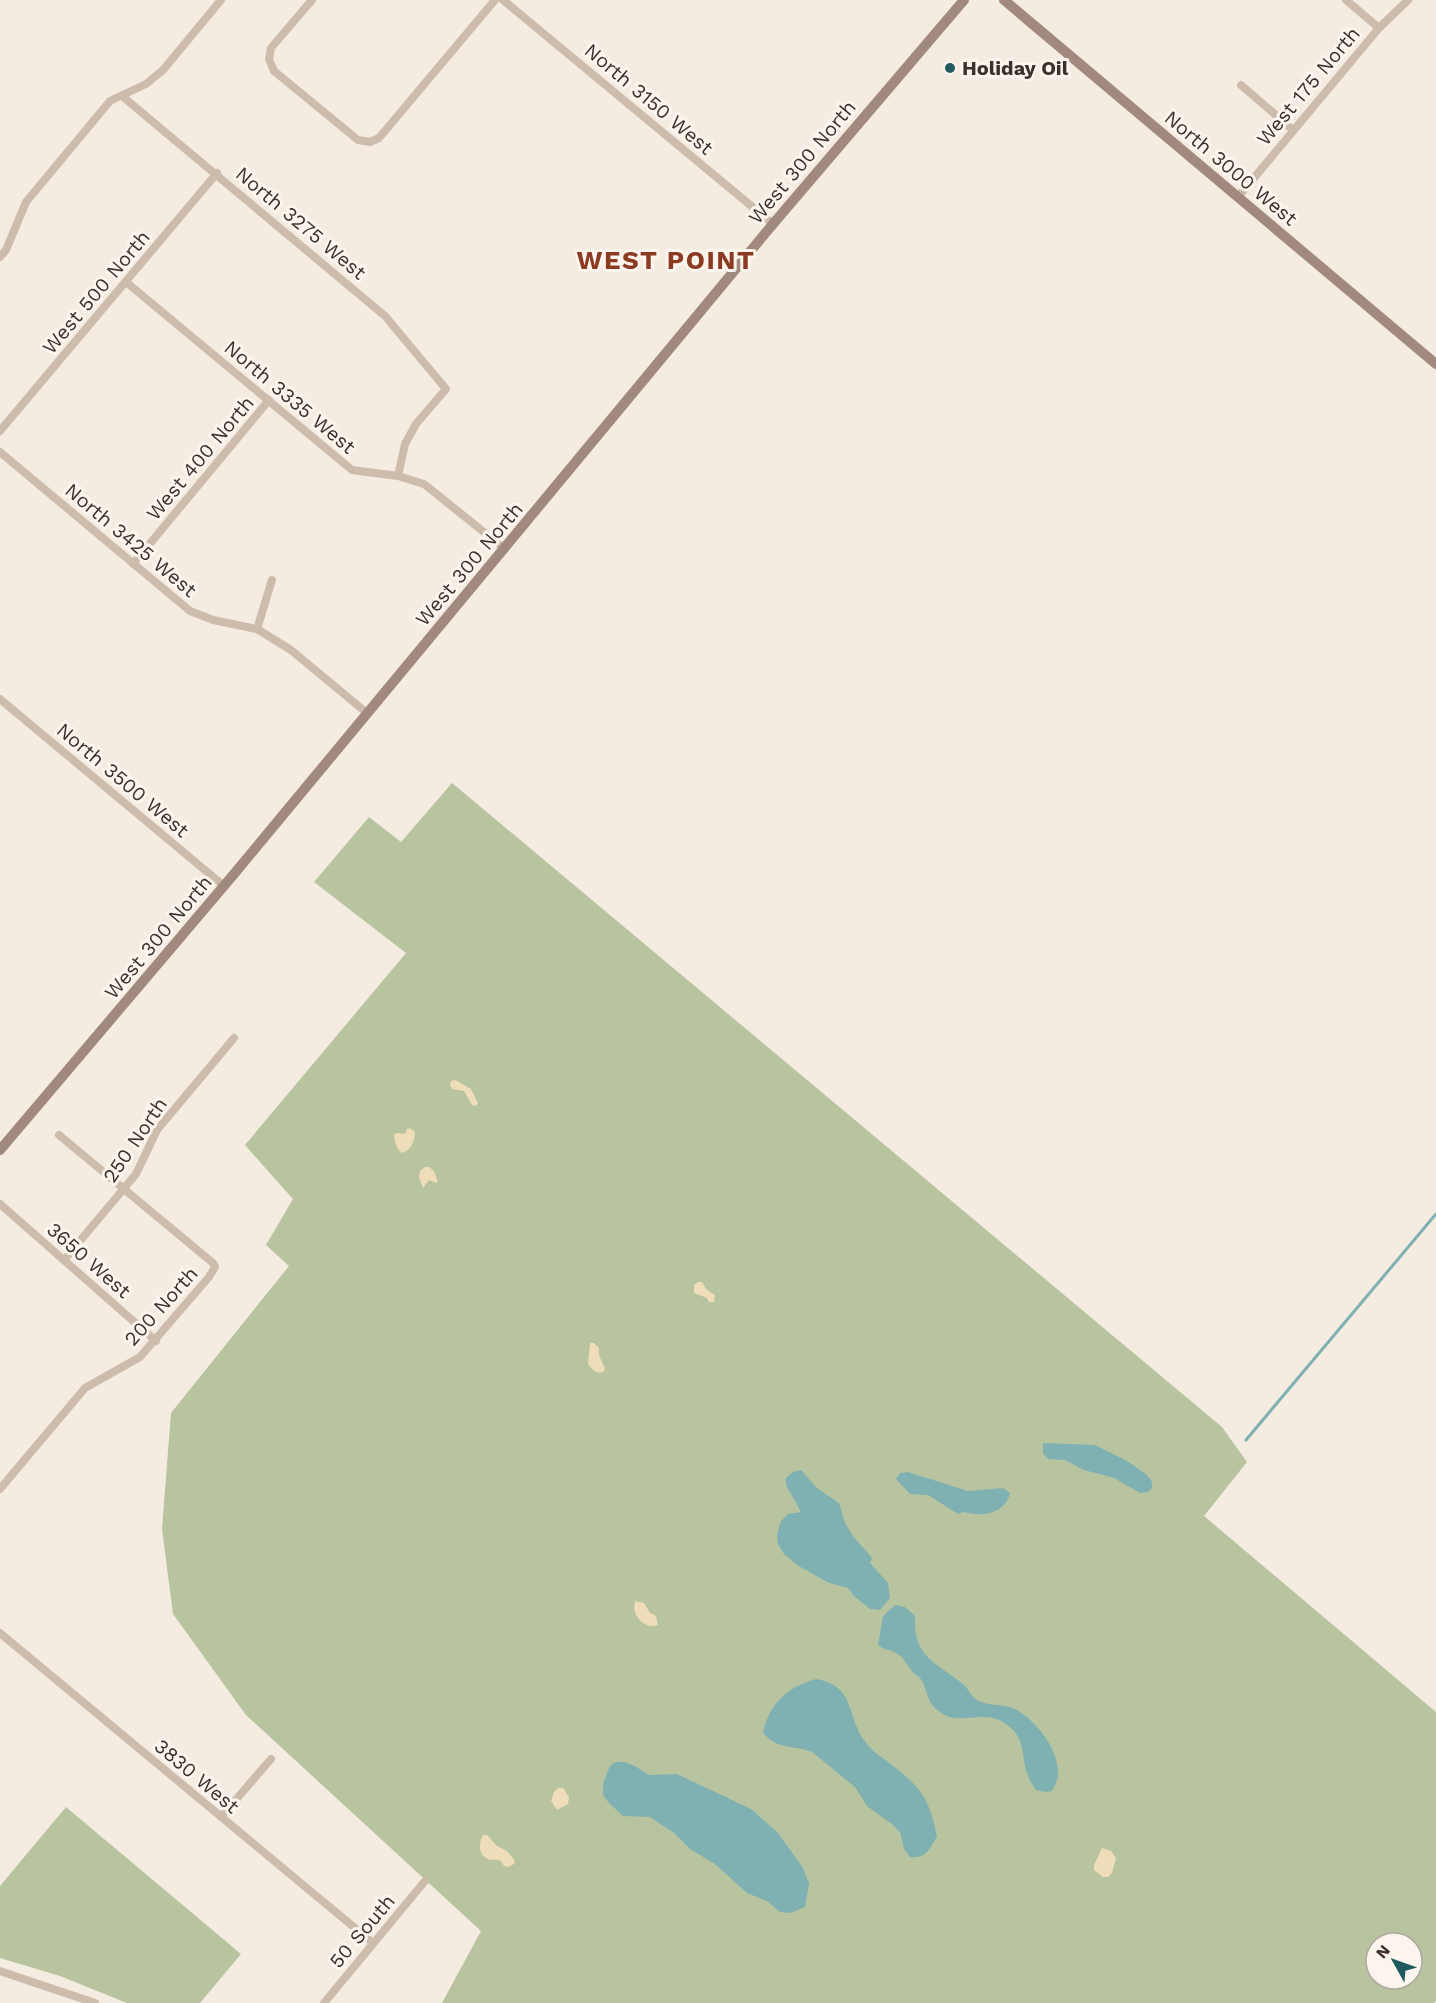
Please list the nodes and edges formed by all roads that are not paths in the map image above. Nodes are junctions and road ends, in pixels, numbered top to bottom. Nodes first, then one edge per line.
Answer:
1 (221, 0) edge
2 (312, 0) edge
3 (495, 0) edge
4 (503, 0) edge
5 (964, 0) edge
6 (1004, 0) edge
7 (1346, 0) edge
8 (1408, 0) edge
9 (1379, 28) junction
10 (1241, 85) dead end
11 (122, 96) junction
12 (1293, 130) junction
13 (217, 173) junction
14 (1238, 197) junction
15 (773, 224) junction
16 (0, 257) edge
17 (126, 282) junction
18 (1436, 364) edge
19 (269, 400) junction
20 (0, 431) edge
21 (0, 452) edge
22 (398, 476) junction
23 (505, 549) junction
24 (133, 564) junction
25 (272, 580) dead end
26 (257, 629) junction
27 (0, 699) edge
28 (368, 714) junction
29 (225, 886) junction
30 (234, 1038) dead end
31 (59, 1135) dead end
32 (0, 1150) edge
33 (124, 1188) junction
34 (0, 1204) edge
35 (64, 1260) junction
36 (156, 1341) junction
37 (0, 1489) edge
38 (0, 1633) edge
39 (271, 1759) dead end
40 (221, 1817) junction
41 (425, 1881) dead end
42 (373, 1943) junction
43 (0, 1971) edge
44 (95, 2003) edge
45 (324, 2003) edge

1 - 11 street
2 - 3 street
4 - 15 street, North 3150 West
5 - 15 main road, West 300 North
6 - 14 main road, North 3000 West
7 - 9 street
8 - 9 street, West 175 North
9 - 12 street, West 175 North
10 - 12 street
11 - 13 street, North 3275 West
11 - 16 street
12 - 14 street, West 175 North
13 - 17 street, West 500 North
13 - 22 street, North 3275 West
14 - 18 main road, North 3000 West
15 - 23 main road, West 300 North
17 - 19 street, North 3335 West
17 - 20 street, West 500 North
19 - 22 street, North 3335 West
19 - 24 street, West 400 North
21 - 24 street, North 3425 West
22 - 23 street, North 3335 West
23 - 28 main road, West 300 North
24 - 26 street, North 3425 West
25 - 26 street
26 - 28 street, North 3425 West
27 - 29 street, North 3500 West
28 - 29 main road, West 300 North
29 - 32 main road, West 300 North
30 - 33 street, 250 North
31 - 33 street
33 - 35 street, 250 North
33 - 36 street, 200 North
34 - 35 street, 3650 West
35 - 36 street, 3650 West
36 - 37 street, 200 North
38 - 40 street, 3830 West
39 - 40 street
40 - 42 street, 3830 West
41 - 42 street, 50 South
42 - 45 street, 50 South
43 - 44 street

